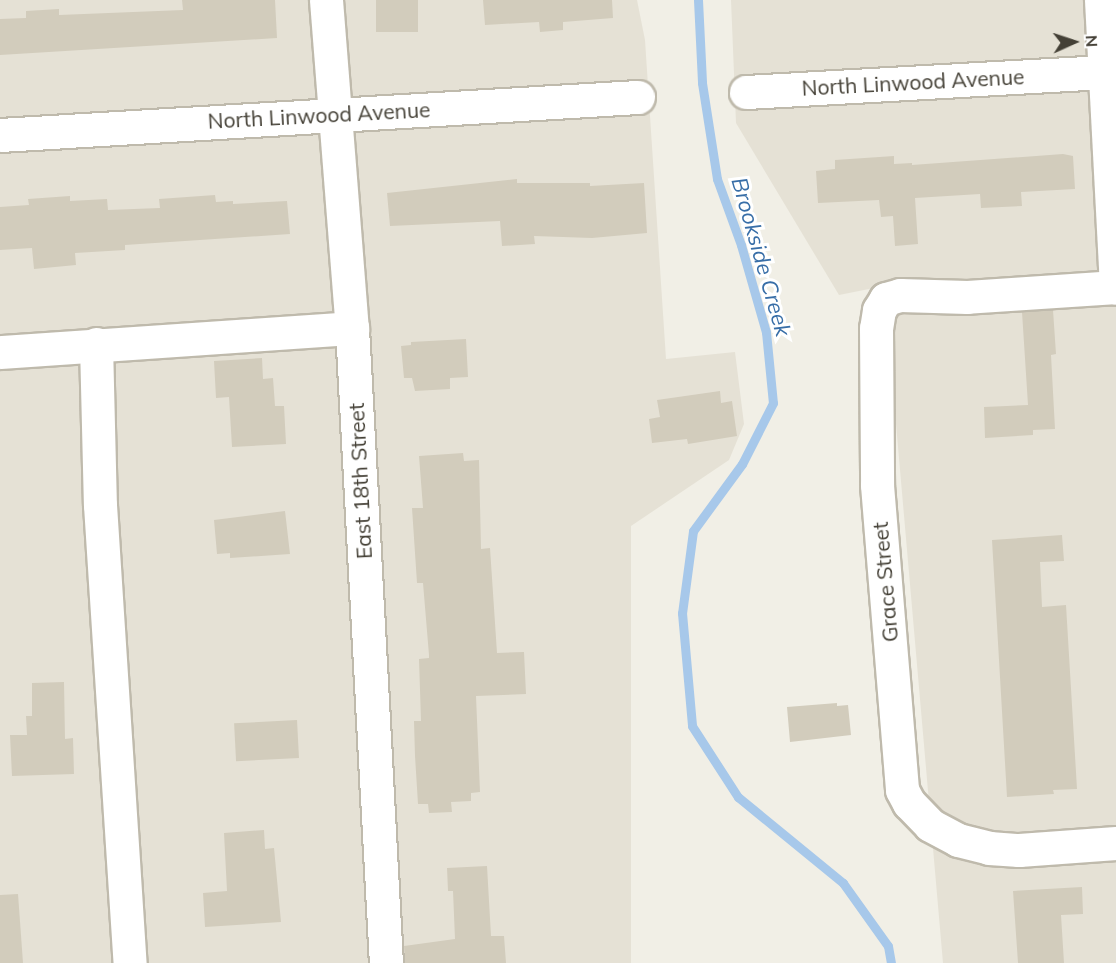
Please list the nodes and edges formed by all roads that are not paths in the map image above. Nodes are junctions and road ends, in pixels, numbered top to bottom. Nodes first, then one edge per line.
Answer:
1 (326, 0) edge
2 (1101, 0) edge
3 (1111, 72) edge
4 (746, 92) dead end
5 (638, 97) dead end
6 (334, 114) junction
7 (0, 135) edge
8 (1116, 287) edge
9 (352, 328) junction
10 (96, 344) junction
11 (0, 352) edge
12 (1116, 843) edge
13 (130, 963) edge
14 (386, 963) edge

1 - 6 street, East 18th Street
2 - 3 street
3 - 4 street, North Linwood Avenue
3 - 8 street
5 - 6 street, North Linwood Avenue
6 - 7 street, North Linwood Avenue
6 - 9 street, East 18th Street
8 - 12 street, Grace Street
9 - 10 street
9 - 14 street, East 18th Street
10 - 11 street
10 - 13 street

